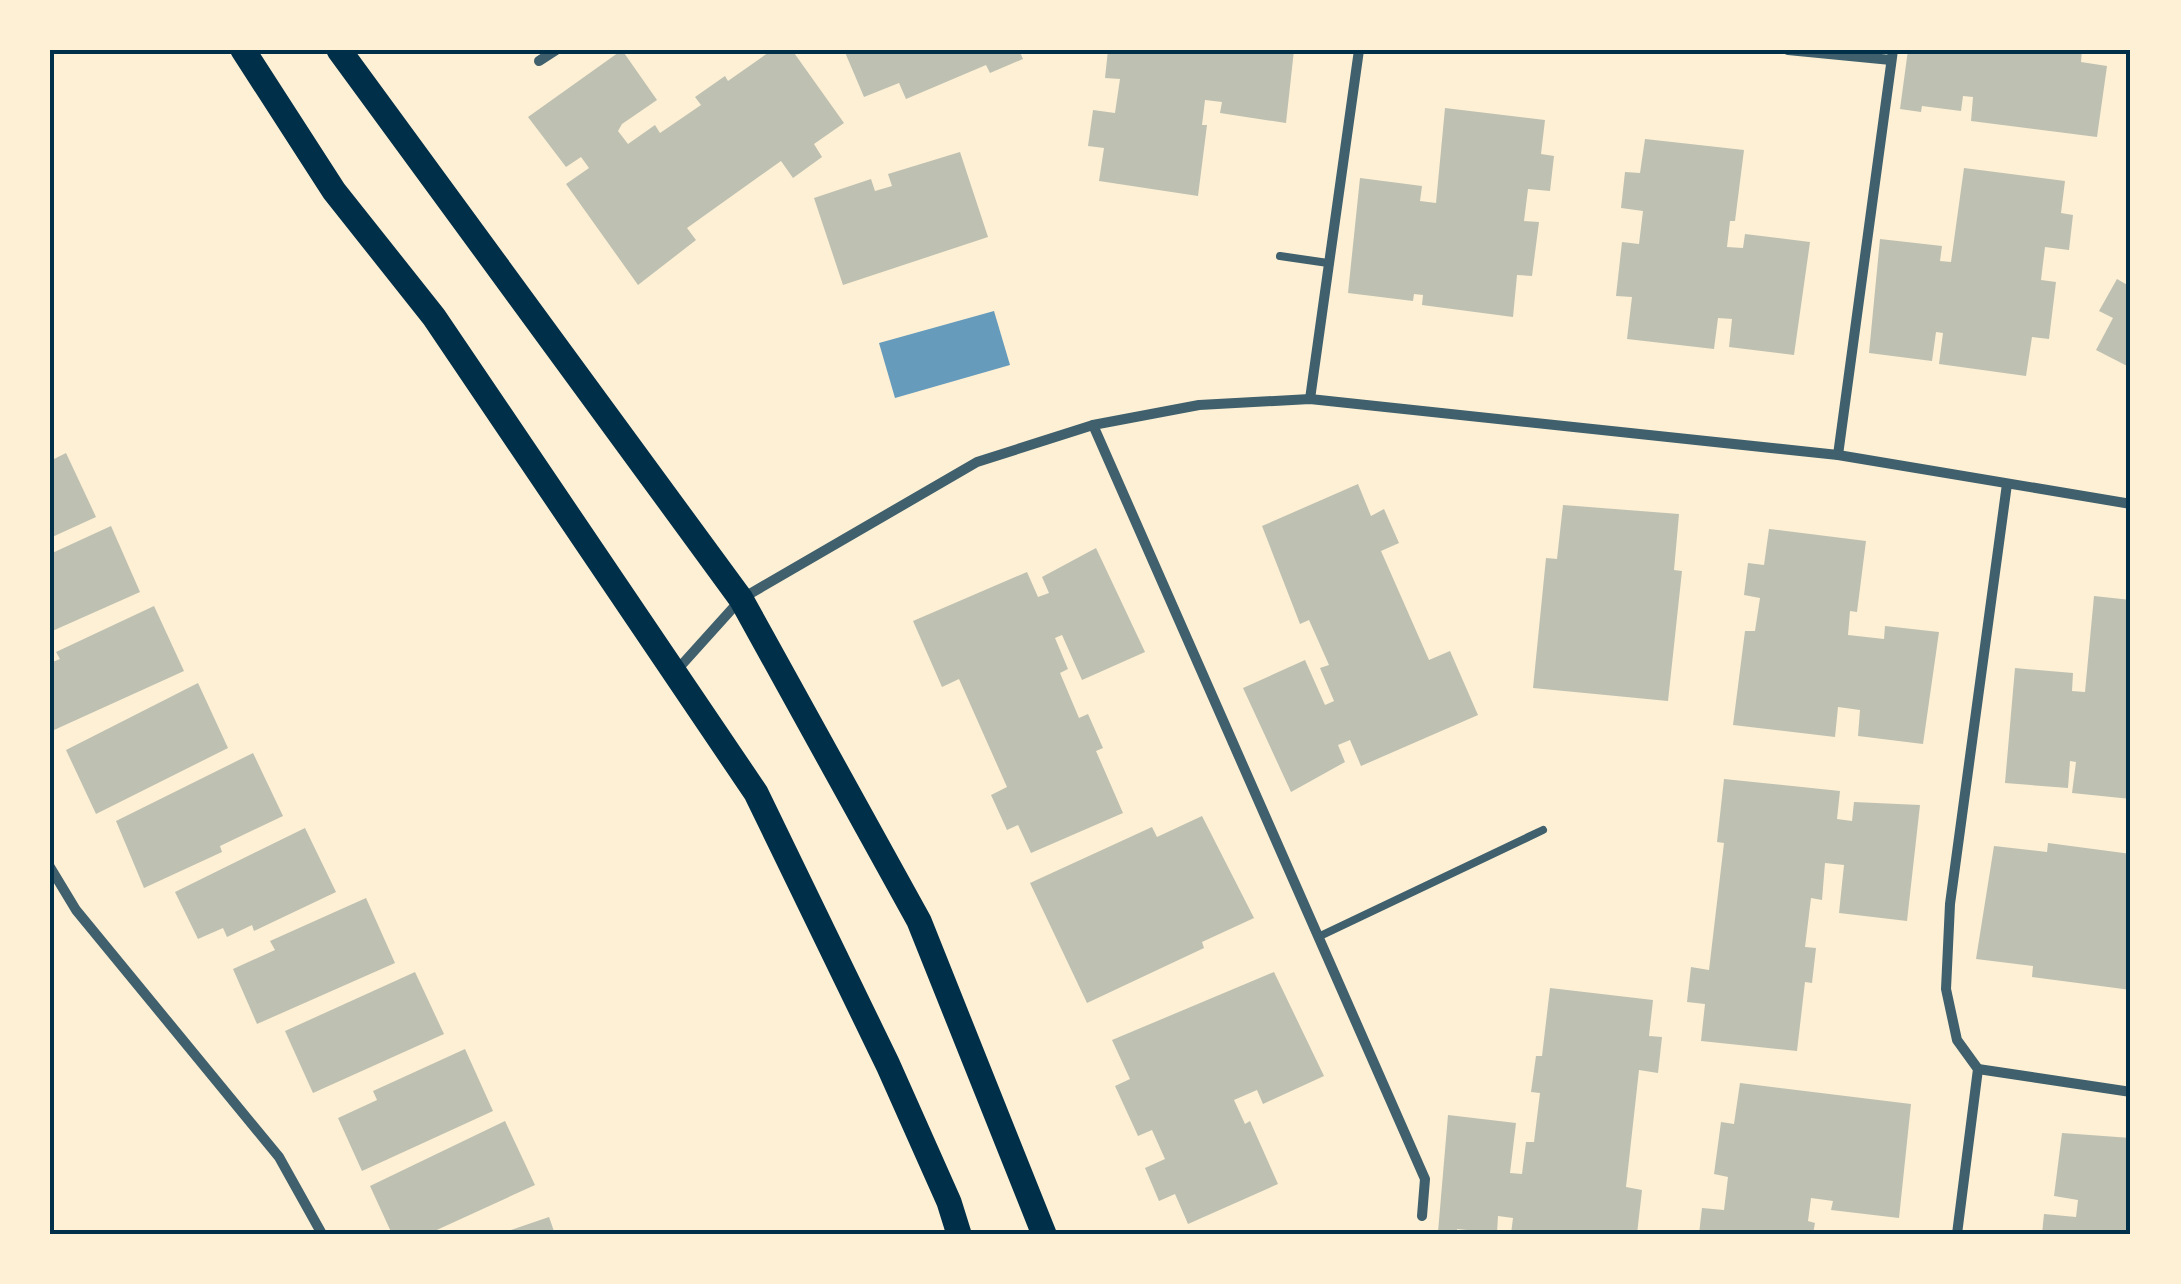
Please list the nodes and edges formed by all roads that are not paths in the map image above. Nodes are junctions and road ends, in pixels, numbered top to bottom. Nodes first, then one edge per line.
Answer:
1 (243, 50) edge
2 (339, 50) edge
3 (556, 50) edge
4 (1358, 50) edge
5 (1788, 50) edge
6 (1892, 55) edge
7 (538, 61) dead end
8 (1280, 256) dead end
9 (1328, 263) junction
10 (1310, 399) junction
11 (1093, 425) junction
12 (1838, 456) junction
13 (2007, 484) junction
14 (2131, 504) edge
15 (741, 599) junction
16 (677, 670) junction
17 (1543, 830) dead end
18 (50, 866) edge
19 (1318, 937) junction
20 (1978, 1069) junction
21 (2131, 1092) edge
22 (1422, 1216) dead end
23 (322, 1234) edge
24 (959, 1234) edge
25 (1044, 1234) edge
26 (1957, 1234) edge

1 - 16 main road
2 - 15 main road
3 - 7 street
4 - 9 street
5 - 6 street
6 - 12 street
8 - 9 lane
9 - 10 street
10 - 11 street
10 - 12 street
11 - 15 street
11 - 19 street
12 - 13 street
13 - 14 street
13 - 20 street
15 - 16 street
15 - 25 main road
16 - 24 main road
17 - 19 lane
18 - 23 street
19 - 22 street
20 - 21 street
20 - 26 street

